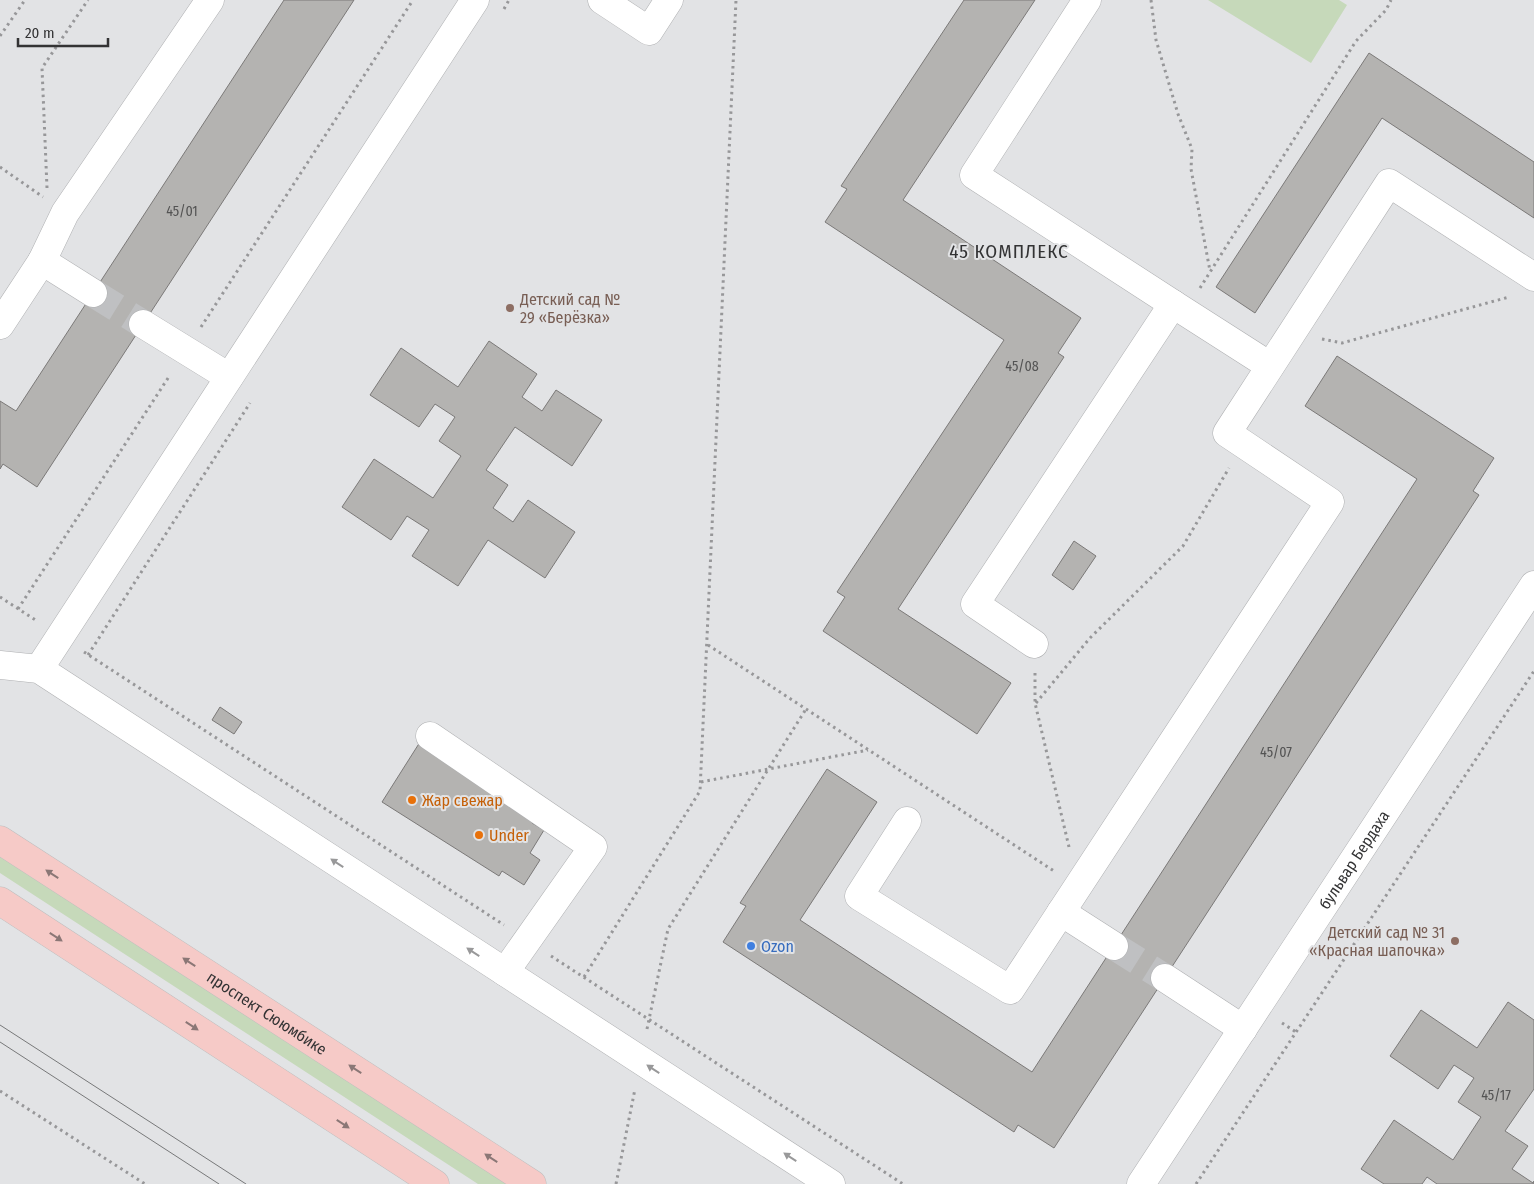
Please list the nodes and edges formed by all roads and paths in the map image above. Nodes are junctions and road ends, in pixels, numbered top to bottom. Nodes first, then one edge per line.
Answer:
1 (25, 0) edge
2 (88, 0) edge
3 (210, 0) edge
4 (414, 0) edge
5 (475, 0) edge
6 (602, 0) edge
7 (669, 0) edge
8 (736, 0) edge
9 (1088, 0) edge
10 (1151, 0) edge
11 (1391, 0) edge
12 (0, 36) edge
13 (0, 167) edge
14 (42, 261) junction
15 (1210, 272) junction
16 (1524, 286) edge
17 (93, 292) tunnel mouth
18 (1179, 308) junction
19 (143, 324) tunnel mouth
20 (0, 325) edge
21 (1291, 334) junction
22 (186, 350) junction
23 (1270, 366) junction
24 (229, 378) junction
25 (1243, 444) junction
26 (1534, 585) edge
27 (0, 597) edge
28 (18, 609) junction
29 (60, 636) junction
30 (707, 644) junction
31 (1034, 644) joint
32 (0, 665) edge
33 (39, 669) junction
34 (1534, 671) edge
35 (1035, 703) junction
36 (806, 710) junction
37 (430, 736) dead end
38 (868, 750) junction
39 (769, 768) junction
40 (700, 782) junction
41 (907, 821) dead end
42 (0, 840) edge
43 (1078, 886) junction
44 (0, 901) edge
45 (1061, 912) junction
46 (528, 940) junction
47 (1114, 946) tunnel mouth
48 (505, 972) junction
49 (584, 977) junction
50 (1165, 978) tunnel mouth
51 (649, 1019) junction
52 (1243, 1029) junction
53 (640, 1060) junction
54 (0, 1091) edge
55 (1151, 1180) edge
56 (145, 1184) edge
57 (435, 1184) edge
58 (532, 1184) edge
59 (616, 1184) edge
60 (830, 1184) edge
61 (903, 1184) edge
62 (1196, 1184) edge

1 - 12 path
2 - 13 path
3 - 14 street
4 - 22 path
5 - 24 street
6 - 7 street
8 - 30 path
9 - 18 street
10 - 15 path
11 - 15 path
14 - 17 street
14 - 20 street
15 - 18 path
16 - 21 path
16 - 21 street
18 - 23 street
18 - 31 street
19 - 22 street
21 - 23 street
22 - 24 street
22 - 28 path
23 - 25 street
24 - 29 street
25 - 35 path
25 - 43 street
26 - 52 street, бульвар Бердаха
27 - 28 path
28 - 29 path
29 - 33 street
29 - 46 path
30 - 36 path
30 - 40 path
31 - 35 path
32 - 33 street
48 -> 33 street
34 - 62 path
35 - 43 path
36 - 38 path
36 - 39 path
37 - 46 street
38 - 39 path
38 - 43 path
39 - 40 path
39 - 51 path
40 - 49 path
41 - 45 street
58 -> 42 main road, проспект Сююмбике
43 - 45 street
44 -> 57 main road
45 - 47 street
46 - 48 street
46 - 49 path
48 - 53 street
49 - 51 path
50 - 52 street
51 - 53 path
51 - 61 path
52 - 55 street, бульвар Бердаха
53 - 59 path
60 -> 53 street
54 - 56 path

